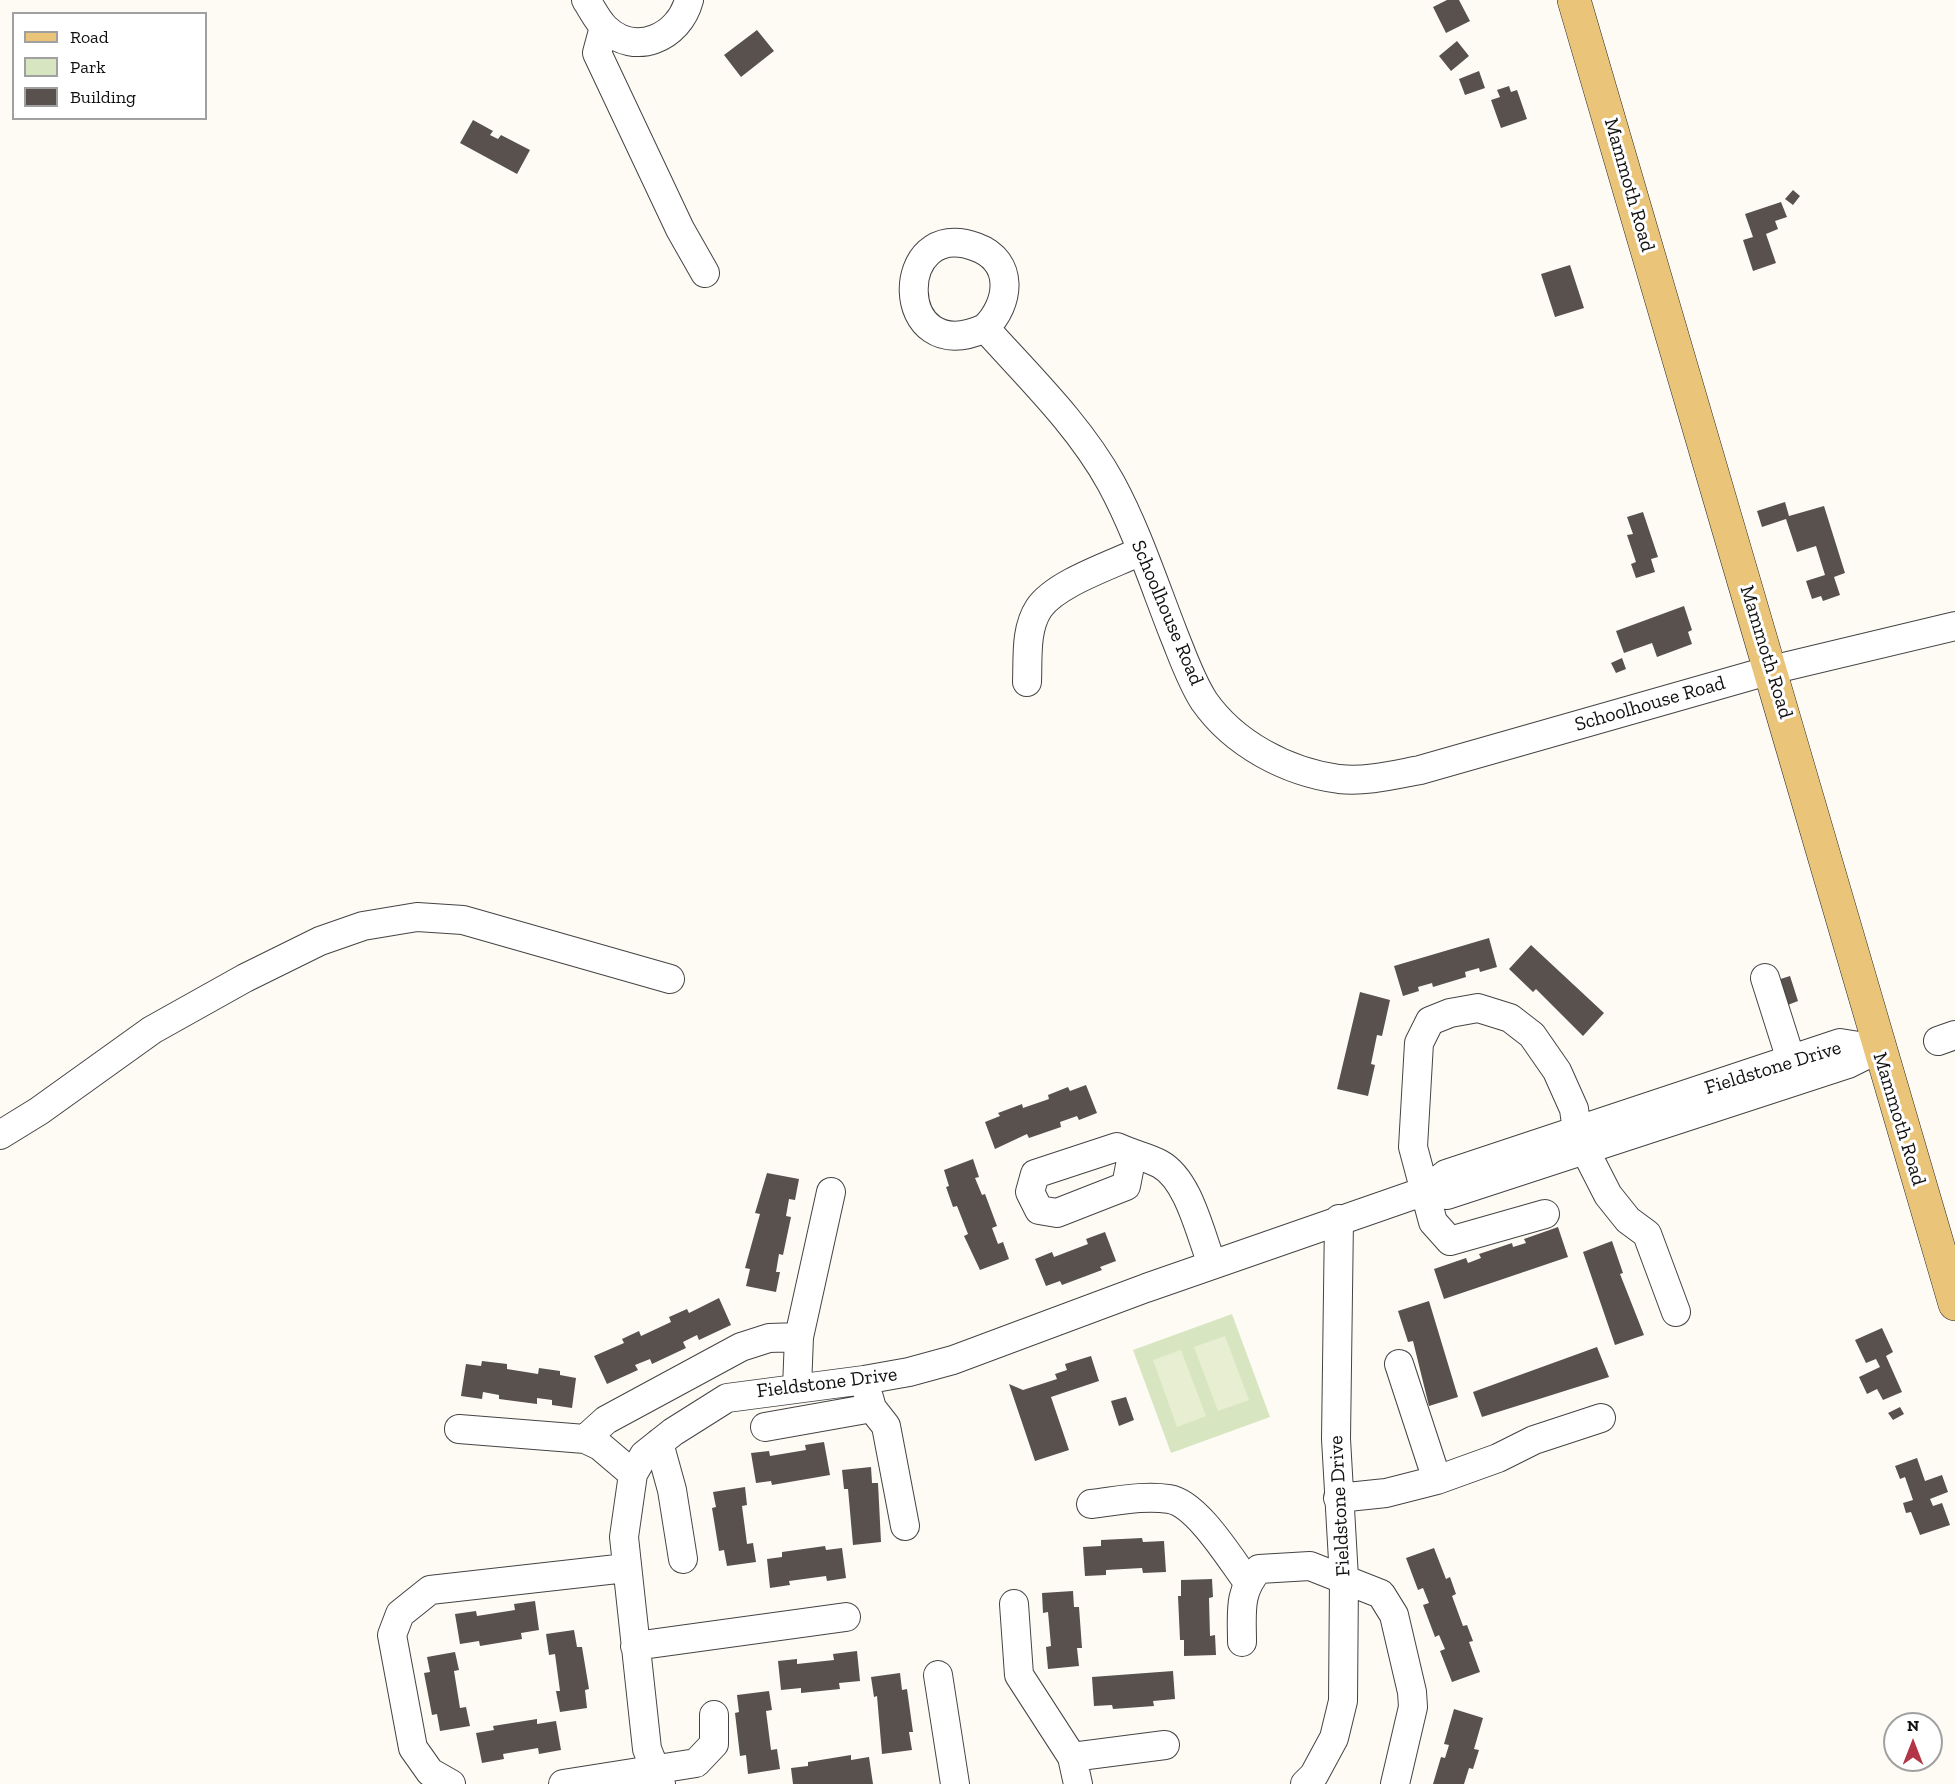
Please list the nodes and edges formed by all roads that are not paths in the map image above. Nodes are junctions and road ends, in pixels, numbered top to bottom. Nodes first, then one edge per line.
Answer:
1 (586, 0) edge
2 (688, 0) edge
3 (1574, 0) edge
4 (604, 27) junction
5 (705, 273) dead end
6 (984, 328) dead end
7 (1141, 551) junction
8 (1955, 626) edge
9 (1771, 670) junction
10 (1027, 682) dead end
11 (1765, 978) dead end
12 (670, 979) dead end
13 (1878, 1049) junction
14 (1791, 1060) junction
15 (0, 1135) edge
16 (1581, 1141) junction
17 (1132, 1155) dead end
18 (1425, 1191) junction
19 (831, 1192) dead end
20 (1545, 1214) dead end
21 (1339, 1219) junction
22 (1212, 1264) junction
23 (1955, 1304) edge
24 (1676, 1312) dead end
25 (799, 1337) junction
26 (1399, 1364) dead end
27 (864, 1380) junction
28 (797, 1388) junction
29 (872, 1408) junction
30 (1601, 1418) dead end
31 (765, 1427) dead end
32 (459, 1429) dead end
33 (585, 1439) junction
34 (659, 1443) junction
35 (633, 1474) junction
36 (1437, 1480) junction
37 (1338, 1498) junction
38 (1091, 1504) dead end
39 (905, 1526) dead end
40 (683, 1559) dead end
41 (626, 1568) junction
42 (1344, 1578) junction
43 (1247, 1581) junction
44 (1014, 1604) dead end
45 (846, 1617) dead end
46 (1242, 1642) dead end
47 (635, 1646) junction
48 (938, 1675) dead end
49 (714, 1715) dead end
50 (1165, 1745) dead end
51 (1075, 1770) edge
52 (655, 1780) edge
53 (451, 1784) edge
54 (563, 1784) edge
55 (955, 1784) edge
56 (1305, 1784) edge
57 (1395, 1784) edge

1 - 4 street
2 - 4 street
3 - 9 main road, Mammoth Road
4 - 5 street
6 - 7 street, Schoolhouse Road
7 - 9 street, Schoolhouse Road
7 - 10 street
8 - 9 street, Schoolhouse Road
9 - 13 main road, Mammoth Road
11 - 14 street
12 - 15 street
13 - 14 street, Fieldstone Drive
13 - 16 street, Fieldstone Drive
13 - 23 main road, Mammoth Road
14 - 16 street, Fieldstone Drive
16 - 18 street, Fieldstone Drive
16 - 18 street
16 - 24 street
17 - 22 street
18 - 20 street
18 - 21 street, Fieldstone Drive
19 - 25 street
21 - 22 street, Fieldstone Drive
21 - 37 street, Fieldstone Drive
22 - 27 street, Fieldstone Drive
25 - 28 street
25 - 33 street
26 - 36 street
27 - 28 street, Fieldstone Drive
27 - 29 street
28 - 34 street, Fieldstone Drive
29 - 31 street
29 - 39 street
30 - 36 street
32 - 33 street
33 - 35 street
34 - 35 street, Fieldstone Drive
34 - 40 street
35 - 41 street, Fieldstone Drive
36 - 37 street
37 - 42 street, Fieldstone Drive
38 - 43 street
41 - 47 street, Fieldstone Drive
41 - 53 street
42 - 43 street
42 - 56 street, Fieldstone Drive
42 - 57 street
43 - 46 street
44 - 51 street
45 - 47 street
47 - 52 street, Fieldstone Drive
48 - 55 street
49 - 52 street
50 - 51 street
52 - 54 street

